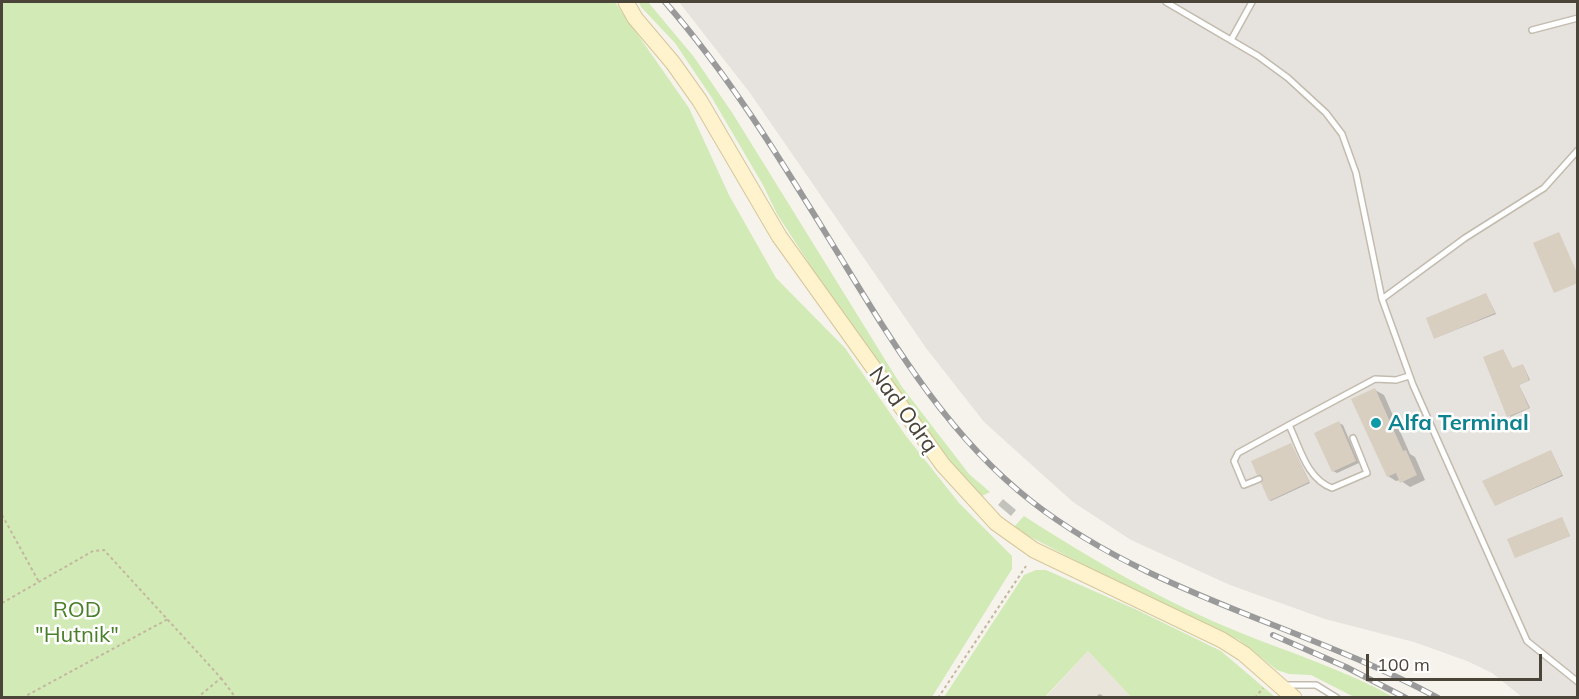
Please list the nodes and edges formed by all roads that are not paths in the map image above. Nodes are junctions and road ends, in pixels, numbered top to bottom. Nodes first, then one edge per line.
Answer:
1 (626, 2) edge
2 (1166, 2) edge
3 (1252, 2) edge
4 (1578, 18) edge
5 (1532, 30) dead end
6 (1231, 40) junction
7 (1578, 150) edge
8 (1382, 299) junction
9 (1409, 376) junction
10 (1289, 425) junction
11 (1353, 438) dead end
12 (1259, 479) dead end
13 (1578, 682) edge
14 (1274, 684) junction
15 (1294, 698) edge
16 (1337, 698) edge

1 - 14 street, Nad Odrą
2 - 6 lane
3 - 6 lane
4 - 5 lane
6 - 8 lane
7 - 8 lane
8 - 9 lane
9 - 10 lane
9 - 13 lane
10 - 11 lane
10 - 12 lane
14 - 15 street, Nad Odrą
14 - 16 lane

